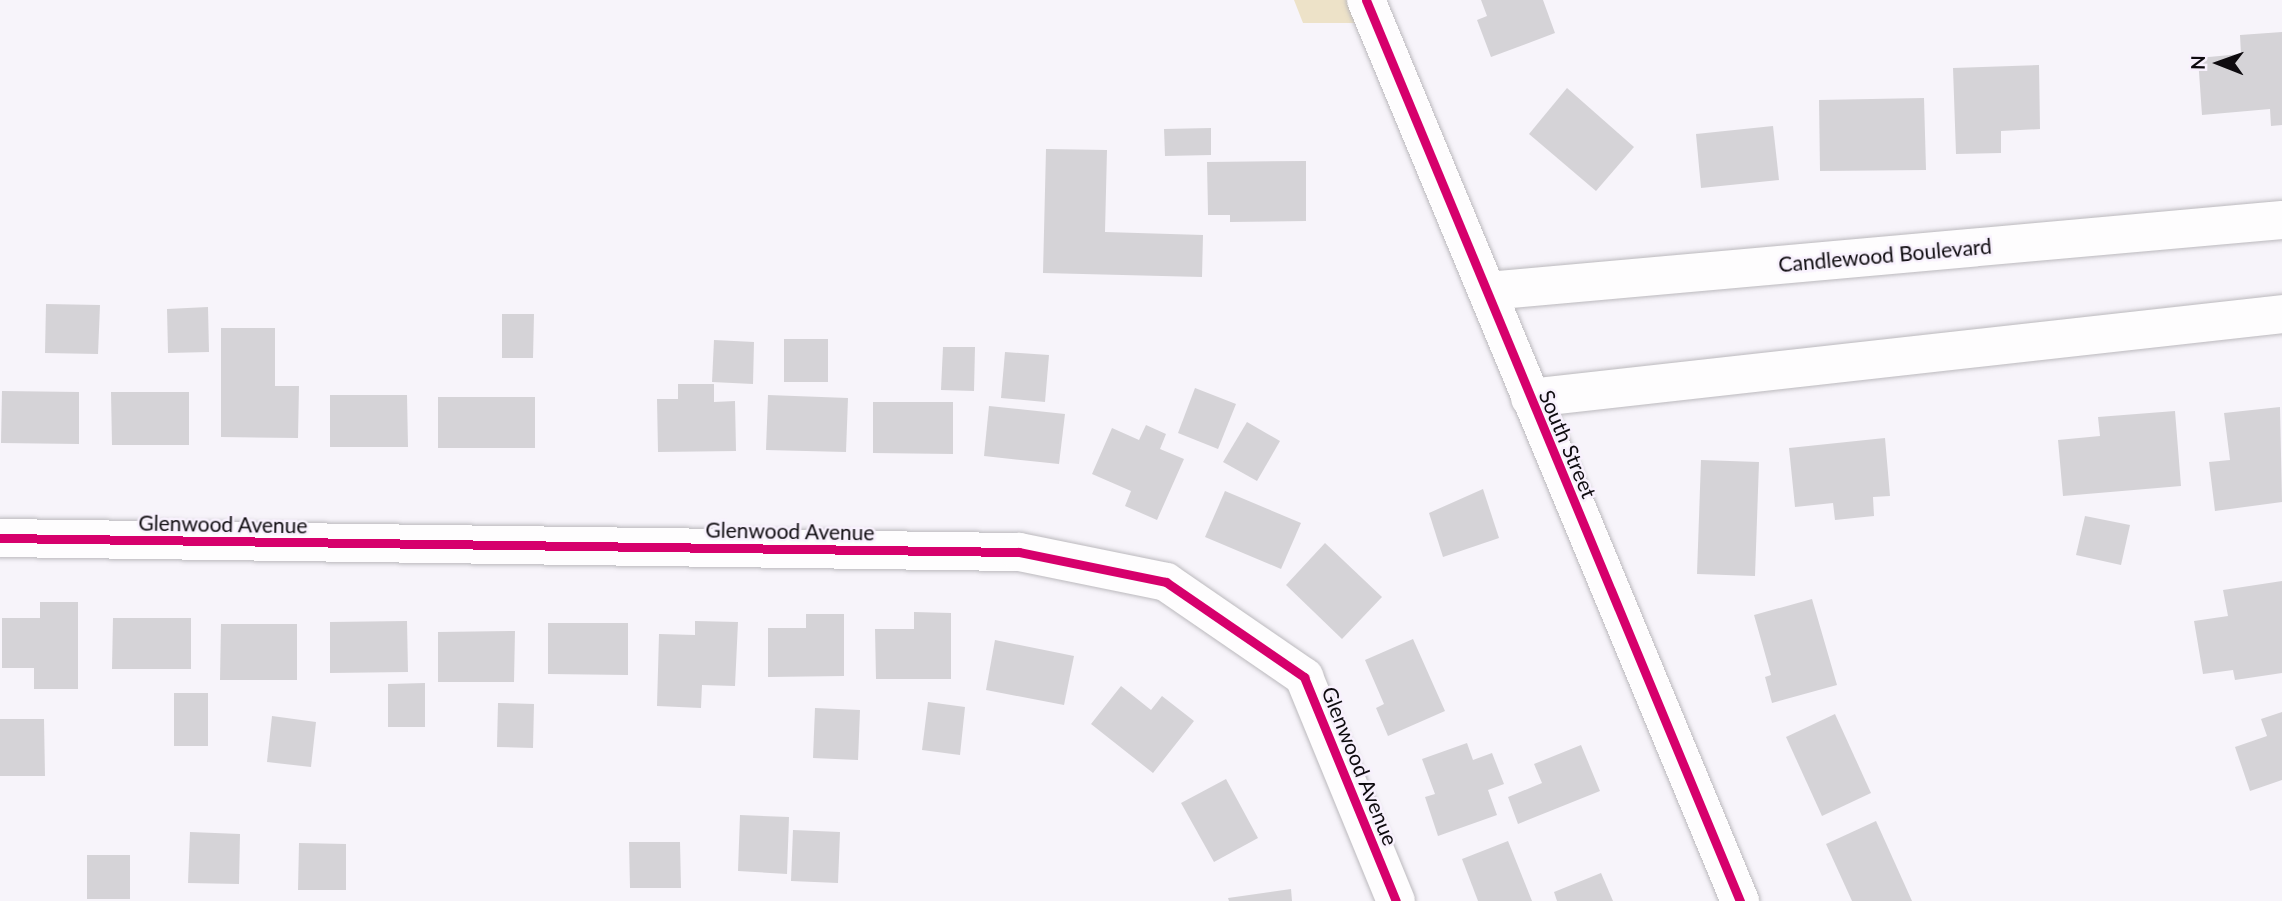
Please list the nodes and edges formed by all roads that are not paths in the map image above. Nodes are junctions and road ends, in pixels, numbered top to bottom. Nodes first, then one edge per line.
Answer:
1 (1366, 0) edge
2 (2282, 220) edge
3 (1488, 291) junction
4 (2282, 314) edge
5 (1530, 397) junction
6 (0, 538) edge
7 (1396, 901) edge
8 (1740, 901) edge

1 - 3 street, South Street
2 - 3 street, Candlewood Boulevard
3 - 5 street, South Street
4 - 5 street
5 - 8 street, South Street
6 - 7 street, Glenwood Avenue

